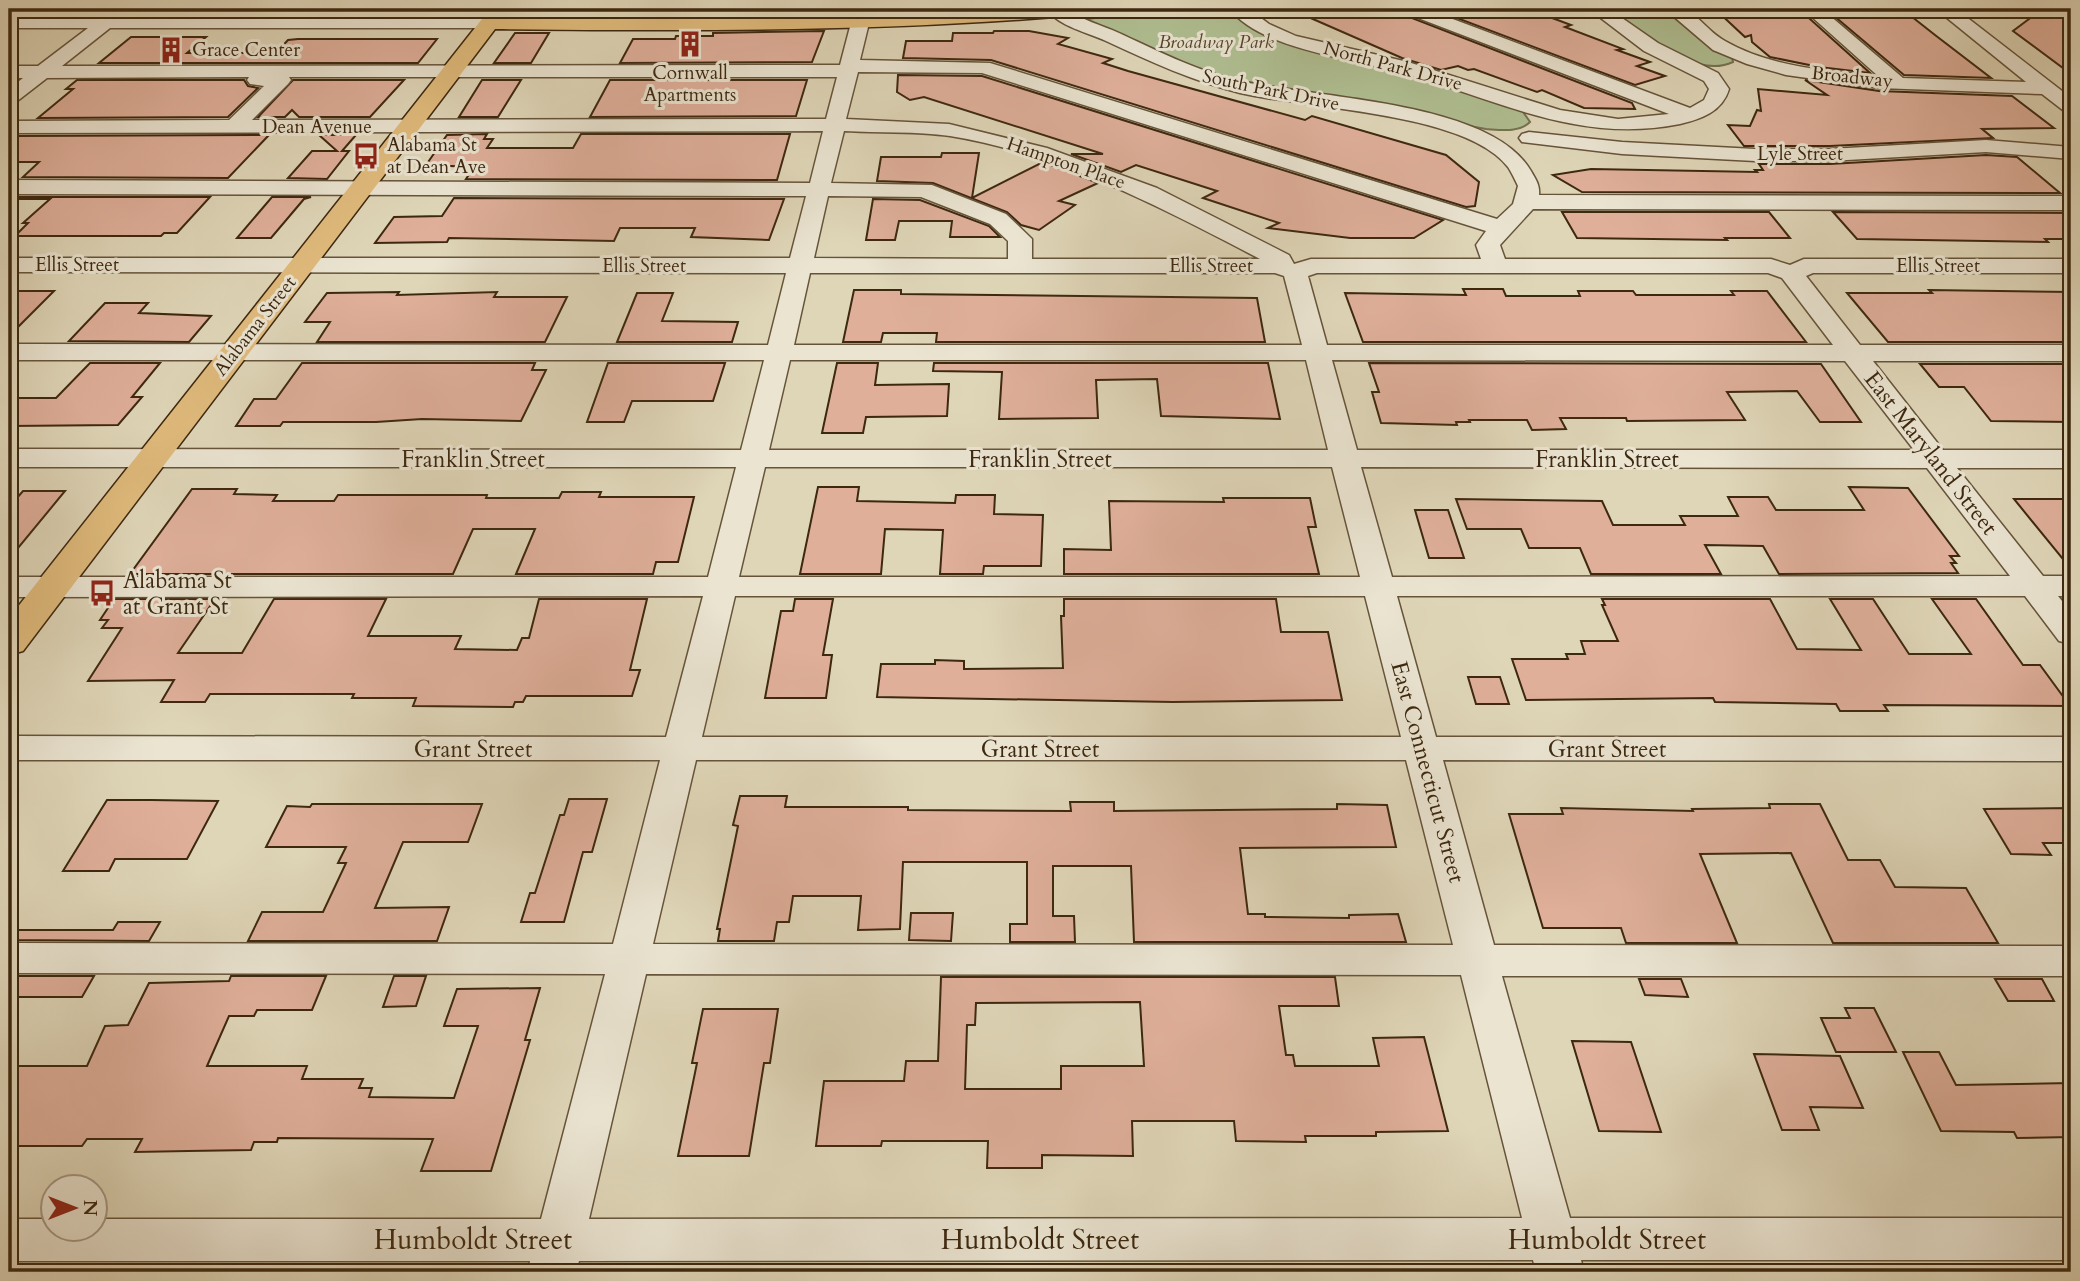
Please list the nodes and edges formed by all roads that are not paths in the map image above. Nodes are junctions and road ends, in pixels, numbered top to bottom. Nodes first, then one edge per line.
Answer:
1 (36, 9) edge
2 (263, 9) edge
3 (326, 9) edge
4 (619, 9) edge
5 (1079, 9) edge
6 (1239, 9) edge
7 (1411, 9) edge
8 (1598, 9) edge
9 (1674, 9) edge
10 (1812, 9) edge
11 (1945, 9) edge
12 (1056, 10) edge
13 (495, 16) edge
14 (871, 18) edge
15 (9, 23) edge
16 (62, 23) junction
17 (106, 23) junction
18 (202, 23) junction
19 (234, 23) junction
20 (358, 23) junction
21 (655, 23) junction
22 (215, 40) dead end
23 (196, 56) dead end
24 (386, 56) dead end
25 (1759, 61) junction
26 (455, 67) junction
27 (849, 68) junction
28 (9, 72) edge
29 (42, 72) junction
30 (178, 72) junction
31 (1707, 75) junction
32 (1896, 82) junction
33 (2047, 88) junction
34 (9, 98) edge
35 (2071, 107) edge
36 (1690, 115) junction
37 (1553, 116) junction
38 (835, 125) junction
39 (9, 127) edge
40 (234, 127) junction
41 (409, 127) junction
42 (1529, 138) junction
43 (1497, 147) junction
44 (2071, 153) edge
45 (9, 187) edge
46 (361, 189) junction
47 (819, 190) junction
48 (1527, 202) junction
49 (2071, 203) edge
50 (1501, 228) junction
51 (9, 265) edge
52 (302, 265) junction
53 (800, 266) junction
54 (1020, 266) junction
55 (1292, 266) junction
56 (1496, 266) junction
57 (2071, 266) edge
58 (1789, 268) junction
59 (9, 352) edge
60 (234, 352) junction
61 (779, 352) junction
62 (1317, 353) junction
63 (1853, 353) junction
64 (2071, 353) edge
65 (9, 458) edge
66 (152, 458) junction
67 (753, 459) junction
68 (1345, 459) junction
69 (1936, 459) junction
70 (2071, 459) edge
71 (721, 586) junction
72 (1378, 586) junction
73 (2034, 586) junction
74 (2071, 586) edge
75 (9, 587) edge
76 (52, 587) junction
77 (2071, 634) edge
78 (9, 643) edge
79 (9, 748) edge
80 (681, 748) junction
81 (1422, 749) junction
82 (2071, 749) edge
83 (9, 958) edge
84 (629, 959) junction
85 (1478, 960) junction
86 (2071, 961) edge
87 (9, 1240) edge
88 (2071, 1240) edge
89 (556, 1256) edge
90 (1555, 1256) edge

1 - 16 street
2 - 18 street
3 - 20 street
4 - 21 street
5 - 12 main road
6 - 37 street, North Park Drive
7 - 36 street
8 - 31 street
9 - 25 street, Broadway
10 - 32 street
11 - 33 street
12 - 14 main road
12 - 43 street, South Park Drive
13 - 20 street
13 - 21 main road
13 - 26 main road, Alabama Street
14 - 21 main road
14 - 27 street
15 - 16 street
16 - 17 street
17 - 18 street
17 - 29 street
18 - 19 street
19 - 20 street
19 - 22 street
23 - 30 street
24 - 26 street
25 - 31 street
25 - 32 street, Broadway
26 - 27 street
26 - 30 street
26 - 41 main road, Alabama Street
27 - 38 street
27 - 50 street
28 - 29 street
29 - 30 street
29 - 34 street
30 - 40 street
31 - 36 street
32 - 33 street, Broadway
33 - 35 street
36 - 37 street, North Park Drive
37 - 42 street
38 - 41 street, Dean Avenue
38 - 47 street
38 - 55 street, Hampton Place
39 - 40 street, Dean Avenue
40 - 41 street, Dean Avenue
41 - 46 main road, Alabama Street
42 - 43 street
42 - 44 street, Lyle Street
43 - 48 street, South Park Drive
45 - 46 street
46 - 47 street
46 - 52 main road, Alabama Street
47 - 53 street
47 - 54 street
48 - 49 street
48 - 50 street
50 - 56 street
51 - 52 street, Ellis Street
52 - 53 street, Ellis Street
52 - 60 main road, Alabama Street
53 - 54 street, Ellis Street
53 - 61 street
54 - 55 street, Ellis Street
55 - 56 street, Ellis Street
55 - 62 street, East Connecticut Street
56 - 58 street, Ellis Street
57 - 58 street, Ellis Street
58 - 63 street, East Maryland Street
59 - 60 street
60 - 61 street
60 - 66 main road, Alabama Street
61 - 62 street
61 - 67 street
62 - 63 street
62 - 68 street, East Connecticut Street
63 - 64 street
63 - 69 street, East Maryland Street
65 - 66 street, Franklin Street
66 - 67 street, Franklin Street
66 - 76 main road, Alabama Street
67 - 68 street, Franklin Street
67 - 71 street
68 - 69 street, Franklin Street
68 - 72 street, East Connecticut Street
69 - 70 street, Franklin Street
69 - 73 street, East Maryland Street
71 - 72 street
71 - 76 street
71 - 80 street
72 - 73 street
72 - 81 street, East Connecticut Street
73 - 74 street
73 - 77 street, East Maryland Street
75 - 76 street
76 - 78 main road, Alabama Street
79 - 80 street, Grant Street
80 - 81 street, Grant Street
80 - 84 street
81 - 82 street, Grant Street
81 - 85 street, East Connecticut Street
83 - 84 street
84 - 85 street
84 - 89 street
85 - 86 street
85 - 90 street, East Connecticut Street
87 - 89 street, Humboldt Street
88 - 90 street, Humboldt Street
89 - 90 street, Humboldt Street

